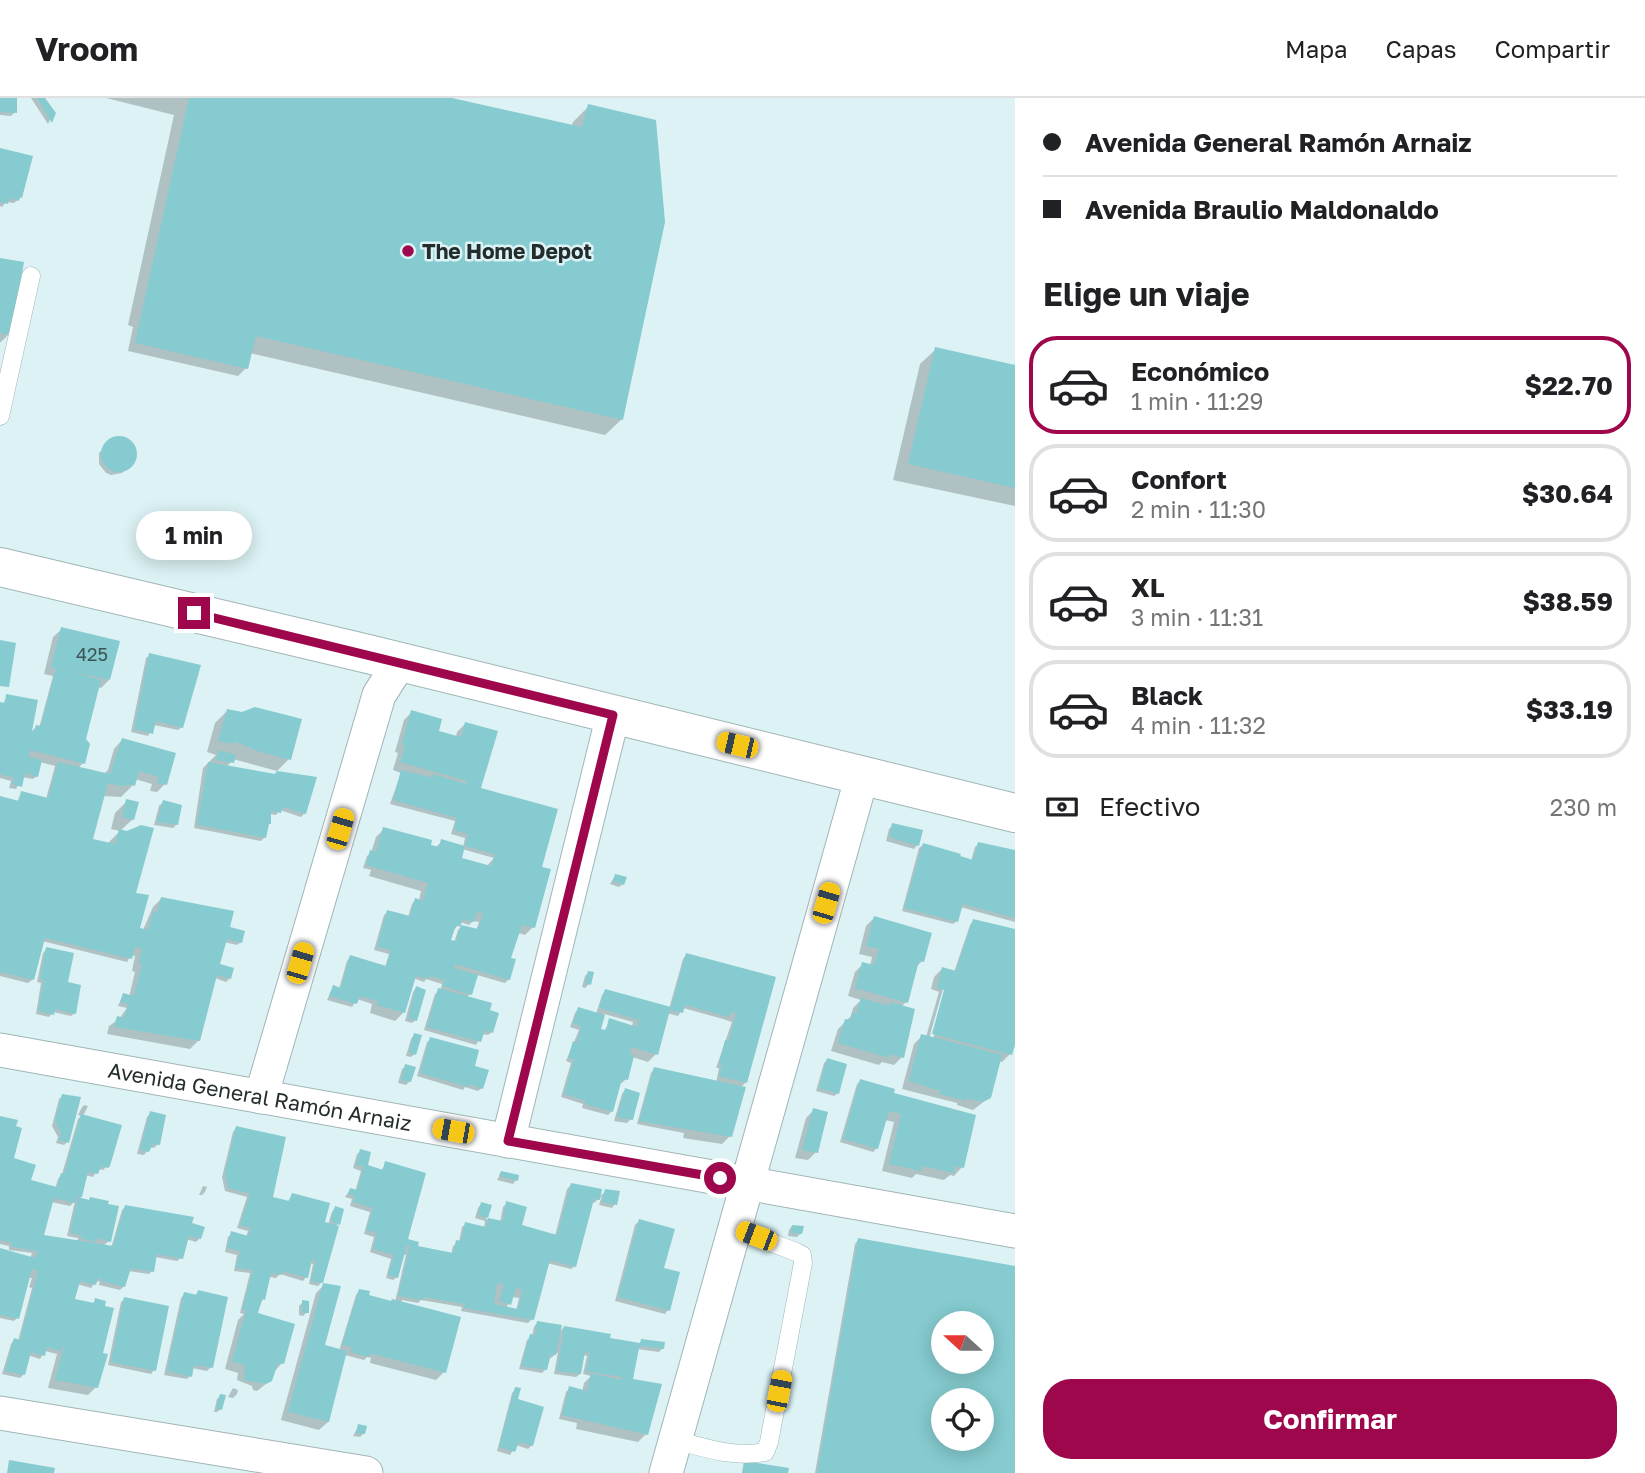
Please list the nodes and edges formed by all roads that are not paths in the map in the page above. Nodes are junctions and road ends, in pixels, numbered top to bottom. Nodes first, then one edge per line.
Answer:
1 (31, 276) dead end
2 (0, 416) edge
3 (0, 566) edge
4 (384, 658) junction
5 (613, 715) junction
6 (862, 776) junction
7 (1015, 813) edge
8 (0, 1050) edge
9 (261, 1097) junction
10 (508, 1141) junction
11 (747, 1183) junction
12 (1013, 1222) edge
13 (734, 1228) junction
14 (0, 1412) edge
15 (675, 1440) junction
16 (366, 1473) edge
17 (666, 1473) edge

1 - 2 lane
3 - 4 street
4 - 5 street
4 - 9 street
5 - 6 street
5 - 10 street
6 - 7 street
6 - 11 street
8 - 9 street, Avenida General Ramón Arnaiz
9 - 10 street, Avenida General Ramón Arnaiz
10 - 11 street, Avenida General Ramón Arnaiz
11 - 12 street, Avenida General Ramón Arnaiz
11 - 13 street
13 - 15 street
13 - 15 lane
14 - 16 street
15 - 17 street

